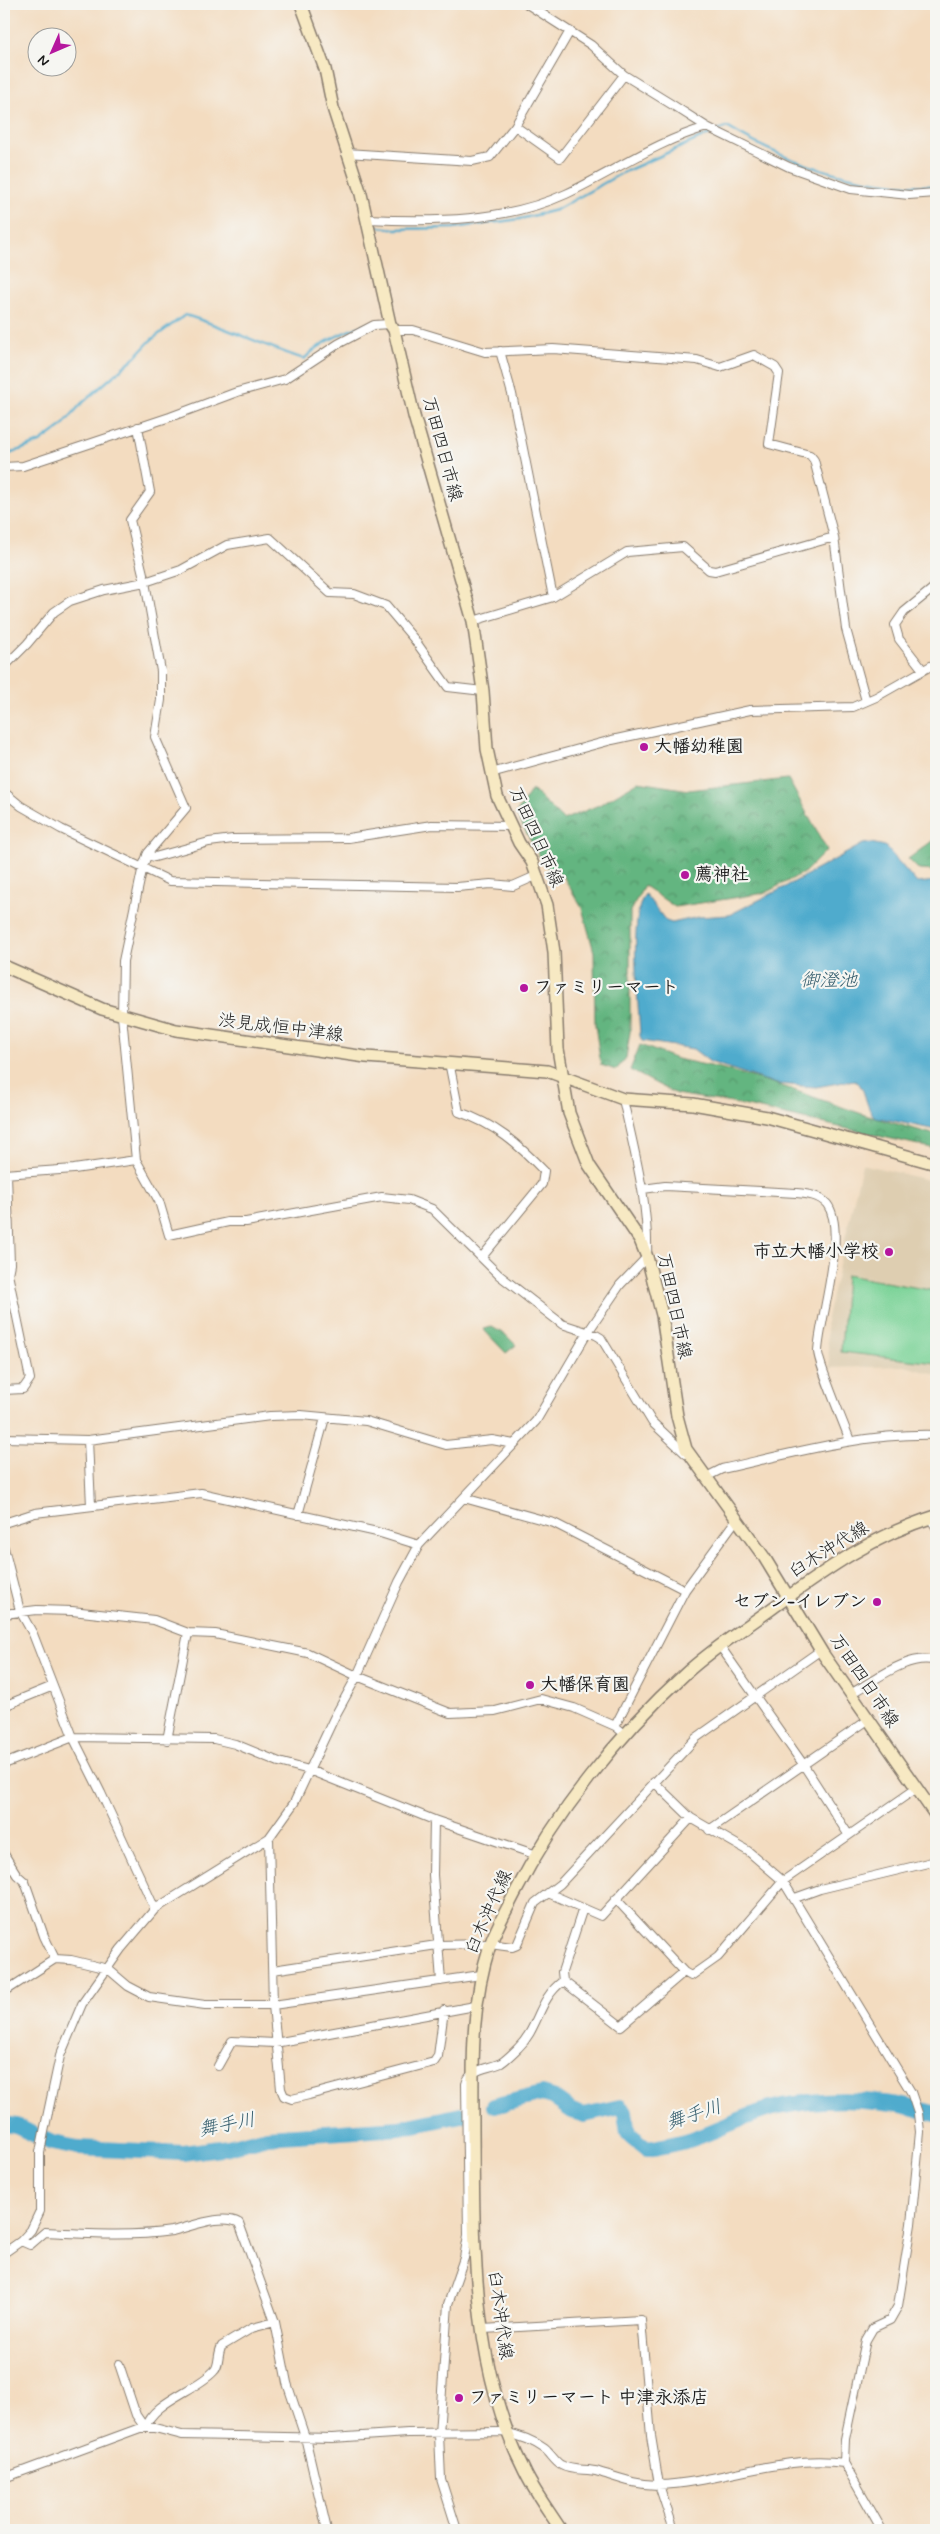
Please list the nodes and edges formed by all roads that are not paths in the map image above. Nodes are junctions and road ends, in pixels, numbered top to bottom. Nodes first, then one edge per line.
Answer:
1 (301, 4) edge
2 (528, 4) edge
3 (570, 31) junction
4 (624, 75) junction
5 (515, 126) junction
6 (708, 127) junction
7 (346, 153) junction
8 (936, 193) edge
9 (367, 219) junction
10 (392, 327) junction
11 (500, 351) junction
12 (138, 427) junction
13 (4, 467) edge
14 (834, 537) junction
15 (145, 582) junction
16 (936, 586) edge
17 (553, 597) junction
18 (473, 620) junction
19 (936, 663) edge
20 (4, 667) edge
21 (923, 670) junction
22 (483, 691) junction
23 (866, 701) junction
24 (491, 772) junction
25 (4, 792) edge
26 (510, 826) junction
27 (147, 855) junction
28 (143, 866) junction
29 (538, 875) junction
30 (5, 969) edge
31 (122, 1016) junction
32 (449, 1062) junction
33 (564, 1077) junction
34 (623, 1099) junction
35 (136, 1160) junction
36 (936, 1164) edge
37 (5, 1174) edge
38 (642, 1189) junction
39 (482, 1257) junction
40 (647, 1258) junction
41 (588, 1332) junction
42 (4, 1390) edge
43 (325, 1418) junction
44 (936, 1435) edge
45 (4, 1438) edge
46 (88, 1440) junction
47 (850, 1441) junction
48 (514, 1444) junction
49 (690, 1457) junction
50 (706, 1477) junction
51 (464, 1498) junction
52 (91, 1506) junction
53 (298, 1515) junction
54 (736, 1520) junction
55 (934, 1520) edge
56 (4, 1523) edge
57 (419, 1545) junction
58 (4, 1548) edge
59 (685, 1590) junction
60 (789, 1596) junction
61 (20, 1611) junction
62 (4, 1614) edge
63 (188, 1633) junction
64 (720, 1646) junction
65 (821, 1650) junction
66 (936, 1661) edge
67 (357, 1676) junction
68 (53, 1686) junction
69 (850, 1694) junction
70 (756, 1696) junction
71 (4, 1706) edge
72 (868, 1720) junction
73 (615, 1726) junction
74 (626, 1735) junction
75 (73, 1737) junction
76 (167, 1740) junction
77 (4, 1764) edge
78 (803, 1764) junction
79 (309, 1770) junction
80 (654, 1782) junction
81 (917, 1788) junction
82 (936, 1816) edge
83 (691, 1818) junction
84 (434, 1820) junction
85 (709, 1830) junction
86 (848, 1834) junction
87 (270, 1838) junction
88 (4, 1854) edge
89 (537, 1855) junction
90 (936, 1861) edge
91 (783, 1881) junction
92 (548, 1893) junction
93 (795, 1898) junction
94 (616, 1899) junction
95 (583, 1908) junction
96 (154, 1909) junction
97 (490, 1944) junction
98 (437, 1945) junction
99 (54, 1959) junction
100 (108, 1968) junction
101 (273, 1970) junction
102 (684, 1972) junction
103 (481, 1975) junction
104 (440, 1981) junction
105 (563, 1981) junction
106 (4, 1992) edge
107 (273, 2005) junction
108 (475, 2006) junction
109 (444, 2010) junction
110 (275, 2043) junction
111 (218, 2066) dead end
112 (472, 2074) junction
113 (21, 2241) junction
114 (4, 2253) edge
115 (275, 2322) junction
116 (482, 2329) junction
117 (119, 2364) dead end
118 (145, 2428) junction
119 (508, 2433) junction
120 (439, 2434) junction
121 (305, 2437) junction
122 (844, 2462) junction
123 (4, 2478) edge
124 (659, 2485) junction
125 (327, 2530) edge
126 (457, 2530) edge
127 (561, 2530) edge
128 (674, 2530) edge
129 (882, 2530) edge

1 - 7 main road, 万田四日市線
2 - 3 street
3 - 4 street
3 - 5 street
4 - 5 street
4 - 6 street
5 - 7 street
6 - 8 street
6 - 9 street
7 - 9 main road, 万田四日市線
9 - 10 main road, 万田四日市線
10 - 11 street
10 - 12 street
10 - 18 main road, 万田四日市線
11 - 14 street
11 - 17 street
12 - 13 street
12 - 15 street
14 - 17 street
14 - 23 street
15 - 20 street
15 - 22 street
15 - 27 street
16 - 21 street
17 - 18 street
18 - 22 main road, 万田四日市線
19 - 21 street
21 - 23 street
22 - 24 main road, 万田四日市線
23 - 24 street
24 - 26 main road, 万田四日市線
25 - 28 street
26 - 27 street
26 - 29 main road, 万田四日市線
27 - 28 street
28 - 29 street
28 - 31 street
29 - 33 main road, 万田四日市線
30 - 31 main road, 渋見成恒中津線
31 - 32 main road, 渋見成恒中津線
31 - 35 street
32 - 33 main road, 渋見成恒中津線
32 - 39 street
33 - 34 main road, 渋見成恒中津線
33 - 40 main road, 万田四日市線
34 - 36 main road, 渋見成恒中津線
34 - 38 street
35 - 37 street
35 - 39 street
37 - 42 street
38 - 40 street
38 - 47 street
39 - 41 street
40 - 41 street
40 - 49 main road, 万田四日市線
41 - 48 street
41 - 49 street
43 - 46 street
43 - 48 street
43 - 53 street
44 - 47 street
45 - 46 street
46 - 52 street
47 - 50 street
48 - 51 street
49 - 50 main road, 万田四日市線
50 - 54 main road, 万田四日市線
51 - 57 street
51 - 59 street
52 - 53 street
52 - 56 street
53 - 57 street
54 - 59 street
54 - 60 main road, 万田四日市線
55 - 60 main road, 臼木沖代線
57 - 67 street
58 - 61 street
59 - 73 street
60 - 64 main road, 臼木沖代線
60 - 65 main road, 万田四日市線
61 - 62 street
61 - 63 street
61 - 68 street
63 - 67 street
63 - 76 street
64 - 70 street
64 - 74 main road, 臼木沖代線
65 - 69 main road, 万田四日市線
65 - 70 street
66 - 69 street
67 - 73 street
67 - 79 street
68 - 71 street
68 - 75 street
69 - 72 main road, 万田四日市線
70 - 78 street
70 - 80 street
72 - 78 street
72 - 81 main road, 万田四日市線
73 - 74 street
74 - 89 main road, 臼木沖代線
75 - 76 street
75 - 77 street
75 - 96 street
76 - 79 street
78 - 85 street
78 - 86 street
79 - 84 street
79 - 87 street
80 - 83 street
80 - 92 street
81 - 82 main road, 万田四日市線
81 - 86 street
83 - 85 street
83 - 94 street
84 - 89 street
84 - 98 street
85 - 91 street
86 - 91 street
87 - 96 street
87 - 101 street
88 - 99 street
89 - 97 main road, 臼木沖代線
90 - 93 street
91 - 93 street
91 - 102 street
92 - 95 street
92 - 97 street
93 - 122 street
94 - 95 street
94 - 102 street
95 - 105 street
96 - 100 street
97 - 98 street
97 - 103 main road, 臼木沖代線
98 - 101 street
98 - 104 street
99 - 100 street
99 - 106 street
100 - 107 street
100 - 113 street
101 - 107 street
102 - 105 street
103 - 104 street
103 - 108 main road, 臼木沖代線
104 - 107 street
105 - 112 street
107 - 110 street
108 - 109 street
108 - 112 main road, 臼木沖代線
109 - 110 street
109 - 110 street
110 - 111 street
112 - 116 main road, 臼木沖代線
112 - 120 street
113 - 114 street
113 - 115 street
115 - 118 street
115 - 121 street
116 - 119 main road, 臼木沖代線
116 - 124 street
117 - 118 street
118 - 121 street
118 - 123 street
119 - 120 street
119 - 124 street
119 - 127 main road, 臼木沖代線
120 - 121 street
120 - 126 street
121 - 125 street
122 - 124 street
122 - 129 street
124 - 128 street

